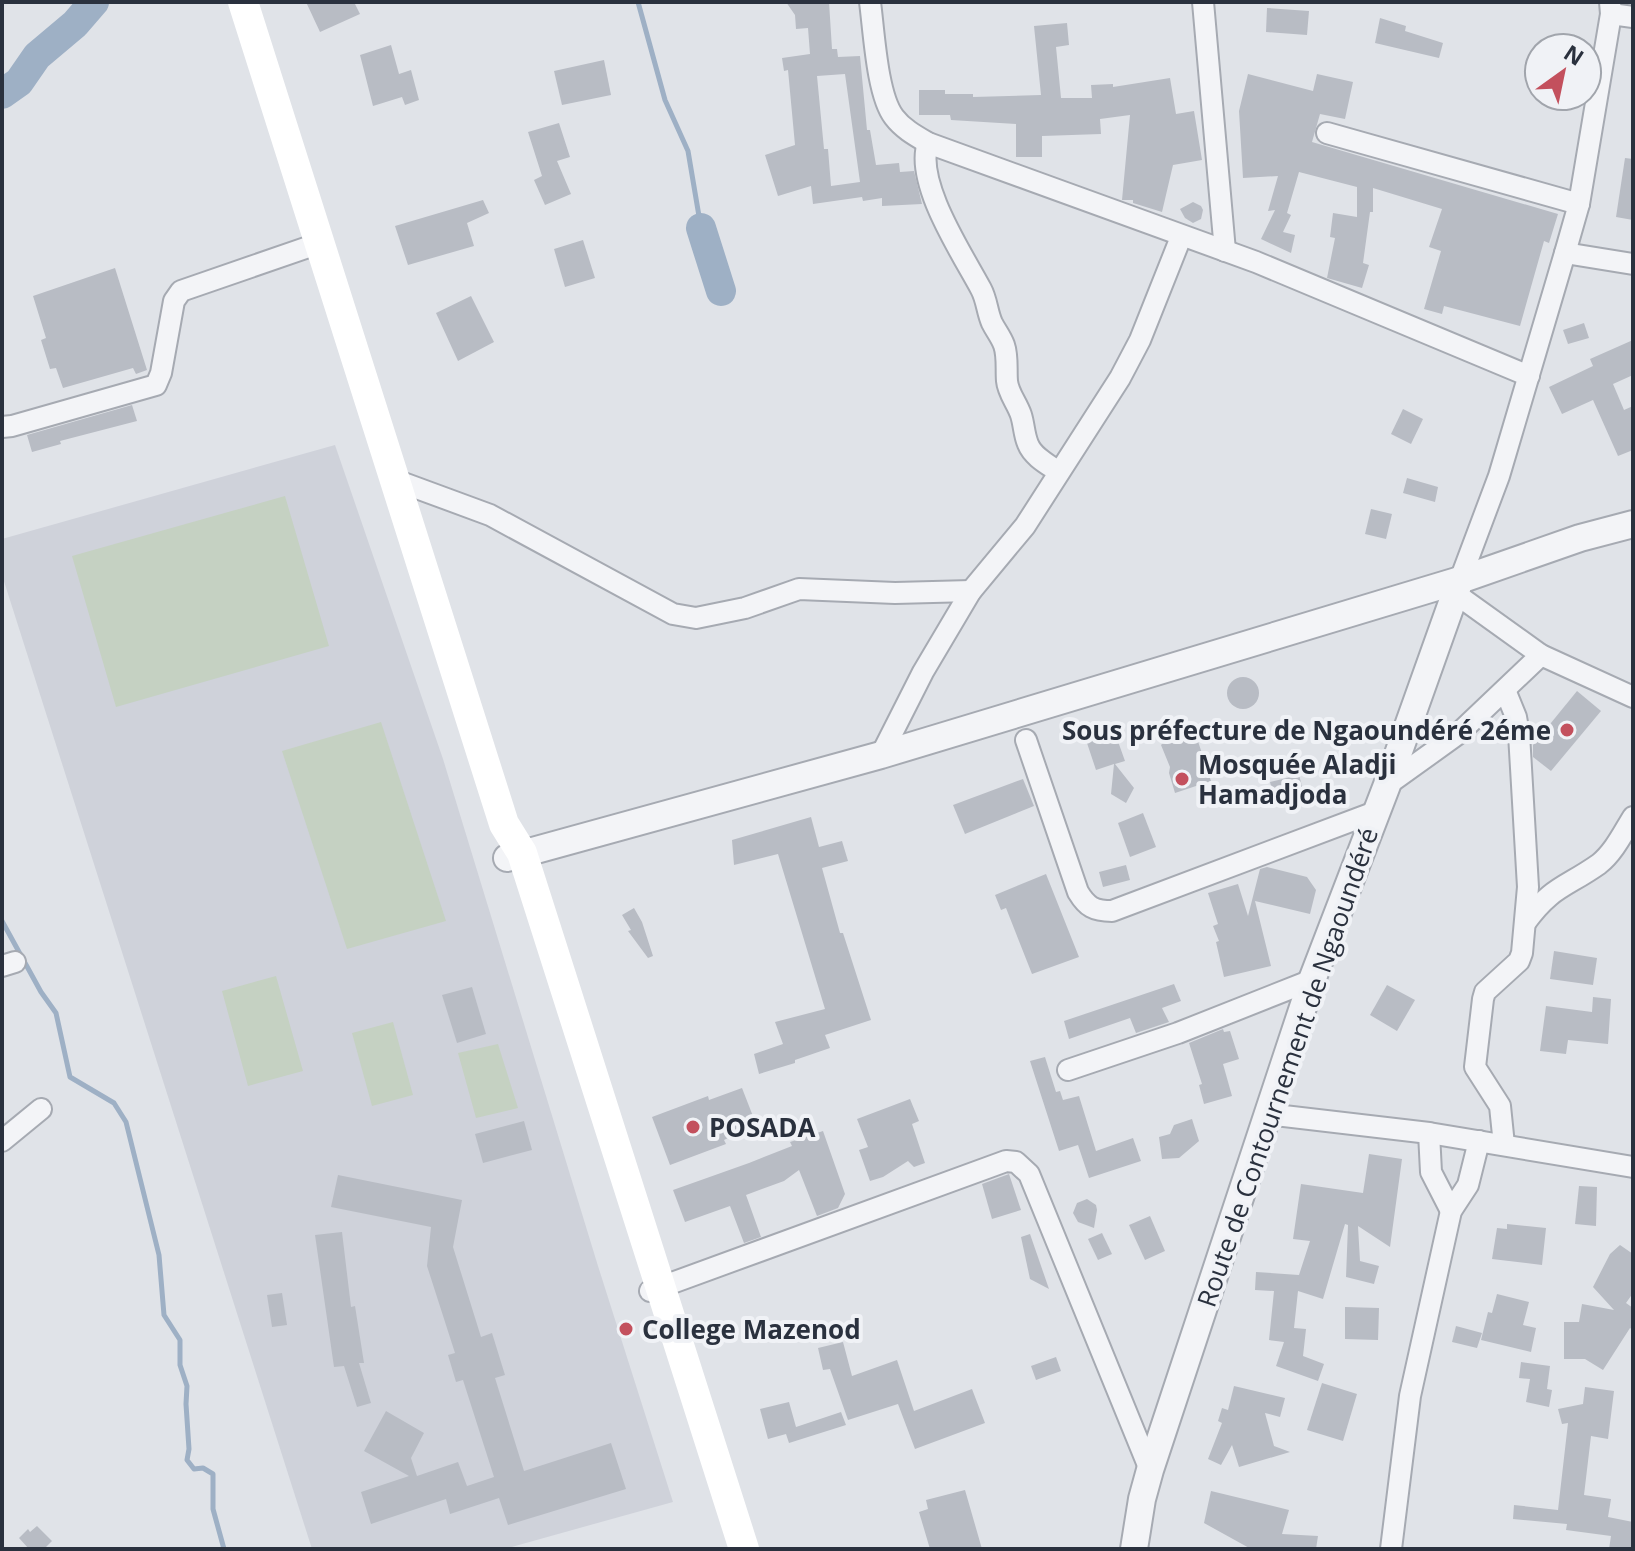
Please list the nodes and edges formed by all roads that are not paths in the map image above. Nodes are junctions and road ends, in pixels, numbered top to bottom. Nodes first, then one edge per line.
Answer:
1 (243, 2) edge
2 (870, 2) edge
3 (1203, 2) edge
4 (1610, 8) edge
5 (1633, 17) edge
6 (1327, 133) dead end
7 (928, 143) junction
8 (1579, 204) junction
9 (1181, 237) junction
10 (320, 243) junction
11 (1225, 251) junction
12 (1565, 253) junction
13 (1633, 264) edge
14 (1529, 376) junction
15 (2, 427) edge
16 (1059, 472) junction
17 (395, 480) junction
18 (1633, 524) edge
19 (1458, 587) junction
20 (971, 591) junction
21 (1541, 655) junction
22 (1505, 690) junction
23 (1633, 697) edge
24 (1026, 740) dead end
25 (881, 755) junction
26 (1387, 785) junction
27 (1375, 812) junction
28 (1633, 817) edge
29 (514, 856) junction
30 (1525, 923) junction
31 (1312, 980) junction
32 (1068, 1070) dead end
33 (41, 1109) dead end
34 (1267, 1114) junction
35 (1429, 1133) junction
36 (2, 1141) edge
37 (1479, 1141) junction
38 (1504, 1145) junction
39 (1633, 1167) edge
40 (1451, 1211) junction
41 (654, 1289) junction
42 (1150, 1470) junction
43 (729, 1549) edge
44 (744, 1549) edge
45 (1134, 1549) edge
46 (1391, 1549) edge

1 - 10 main road
2 - 7 street
3 - 11 street
4 - 5 street
4 - 8 street
6 - 8 street
7 - 9 street
7 - 16 street
8 - 12 street
9 - 11 street
9 - 16 street
10 - 15 street
10 - 17 main road
11 - 14 street
12 - 13 street
12 - 14 street
14 - 19 street
16 - 20 street
17 - 20 street
17 - 29 main road
18 - 19 street
19 - 21 street
19 - 25 street
19 - 26 street, Route de Contournement de Ngaoundéré
20 - 25 street
21 - 22 street
21 - 23 street
22 - 26 street
22 - 30 street
24 - 27 street
25 - 29 street
26 - 27 street, Route de Contournement de Ngaoundéré
27 - 31 street, Route de Contournement de Ngaoundéré
28 - 30 street
29 - 41 main road
30 - 38 street
31 - 32 street
31 - 34 street, Route de Contournement de Ngaoundéré
33 - 36 street
34 - 35 street
34 - 42 street, Route de Contournement de Ngaoundéré
35 - 37 street
35 - 40 street
37 - 38 street
37 - 40 street
38 - 39 street
40 - 46 street
41 - 42 street
41 - 43 main road
41 - 44 main road
42 - 45 street, Route de Contournement de Ngaoundéré

